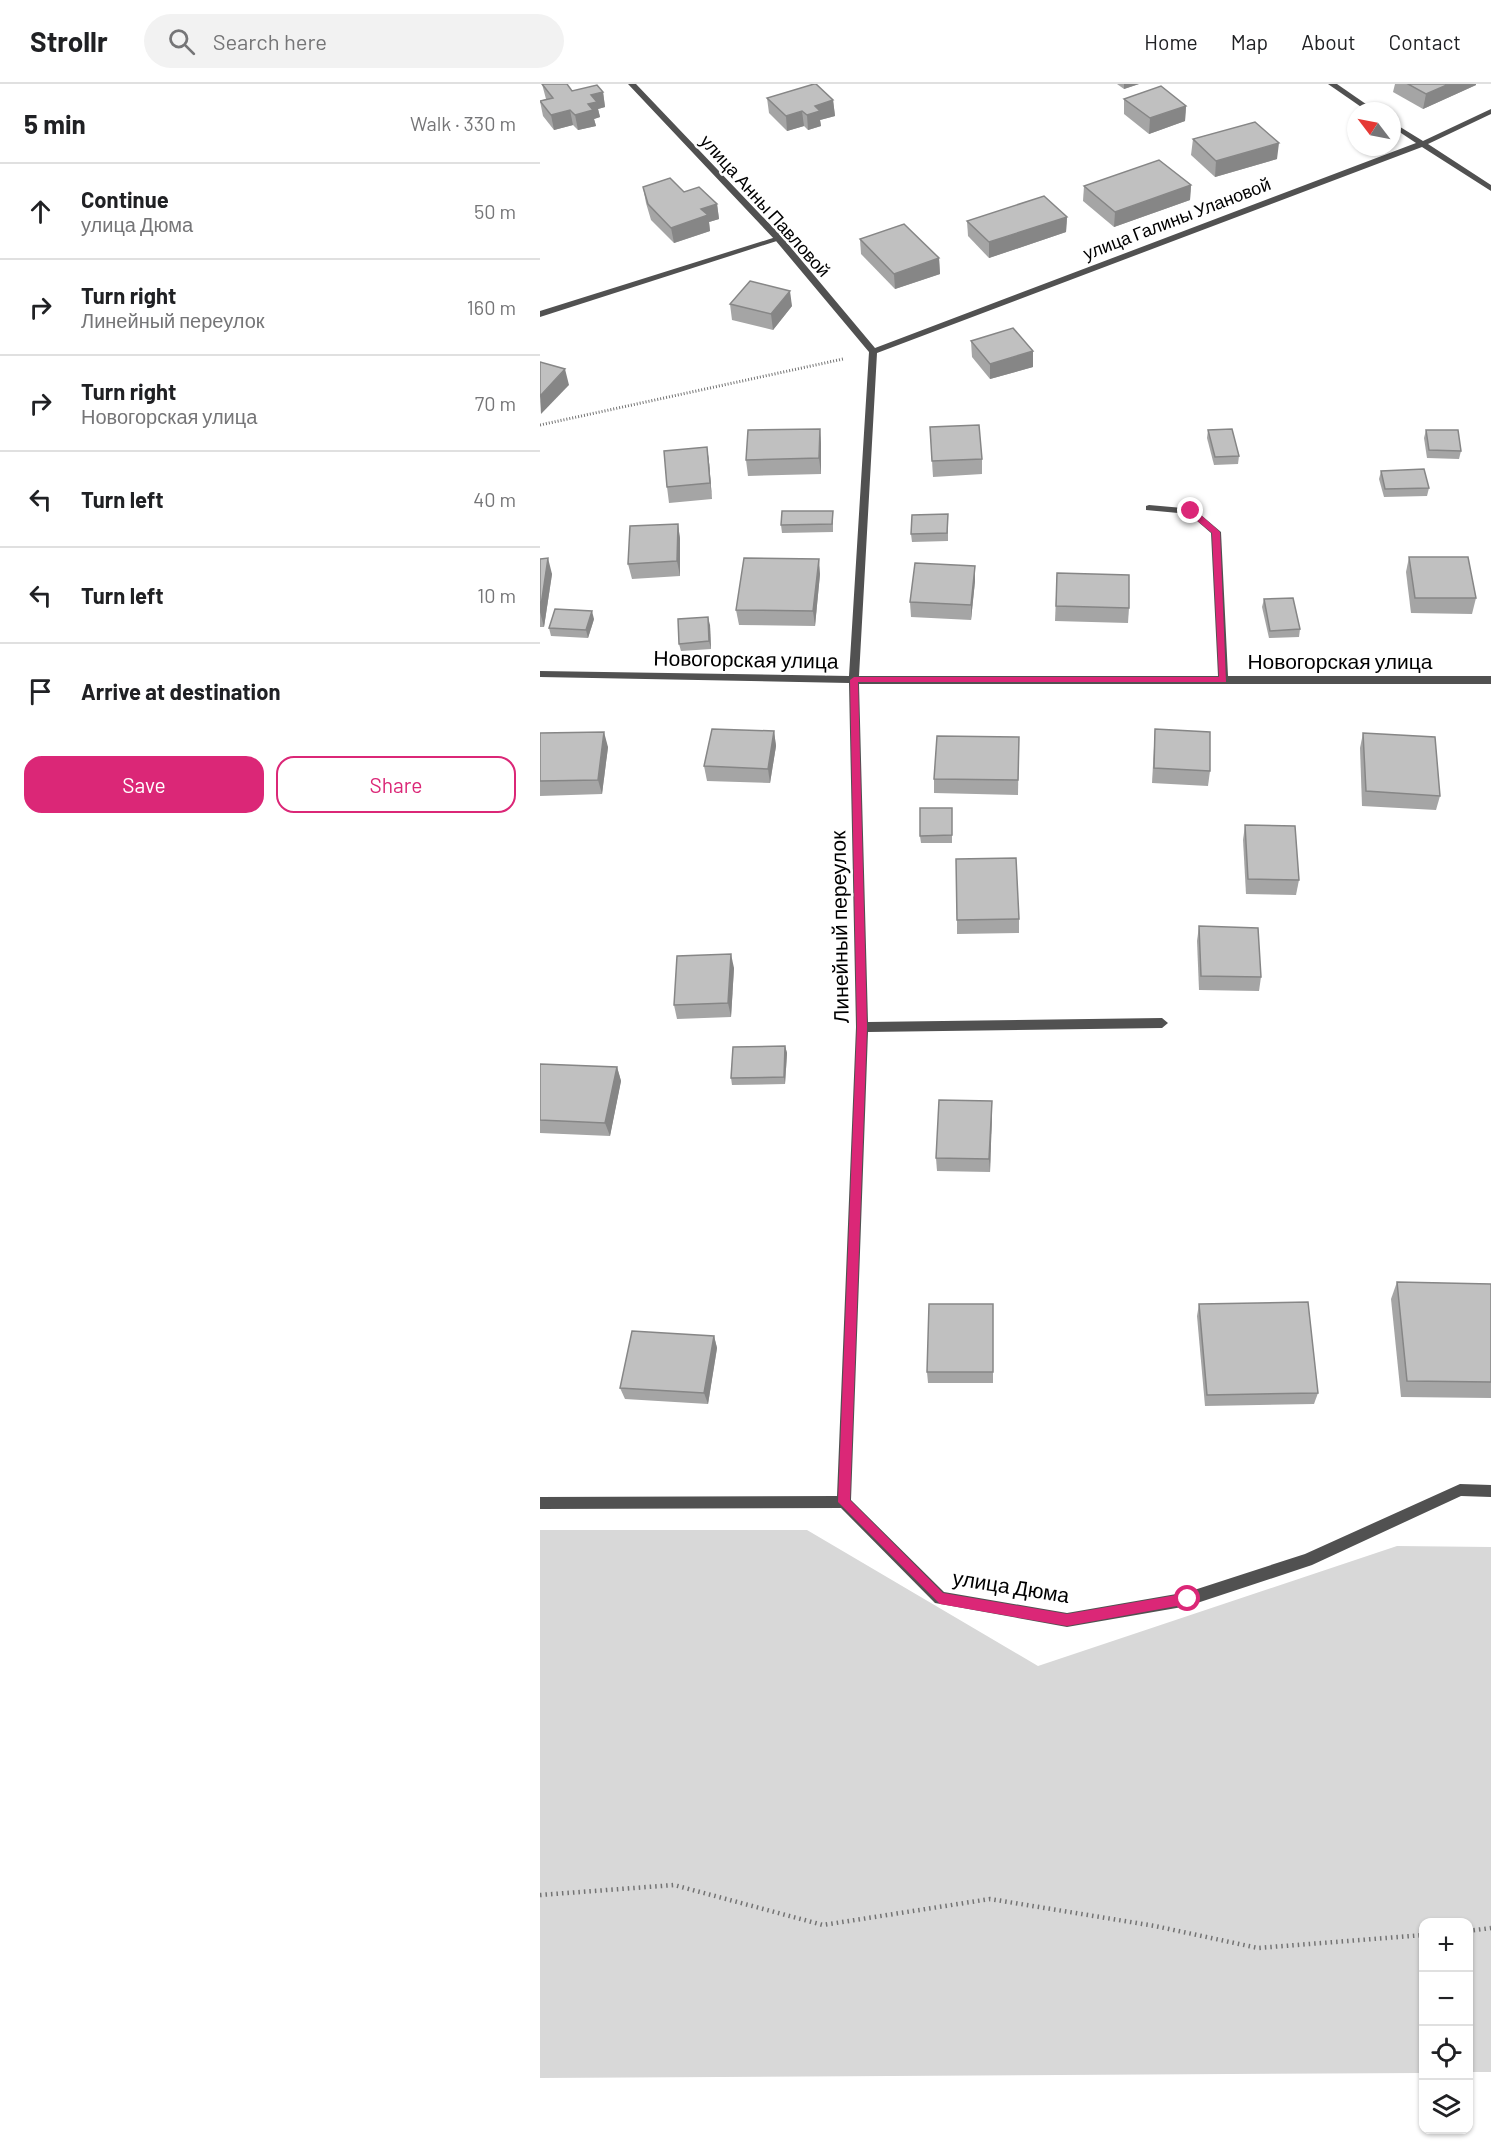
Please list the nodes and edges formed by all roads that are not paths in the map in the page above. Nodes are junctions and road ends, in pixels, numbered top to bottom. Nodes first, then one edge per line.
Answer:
1 (632, 84) edge
2 (1332, 84) edge
3 (1359, 102) edge
4 (1491, 111) edge
5 (1401, 130) edge
6 (1422, 144) junction
7 (1491, 189) edge
8 (779, 239) junction
9 (540, 314) edge
10 (873, 352) junction
11 (1149, 508) dead end
12 (540, 674) edge
13 (854, 680) junction
14 (1223, 680) junction
15 (1491, 680) edge
16 (1162, 1023) dead end
17 (862, 1027) junction
18 (1491, 1491) edge
19 (844, 1502) junction
20 (540, 1503) edge

1 - 8 street, улица Анны Павловой
2 - 3 street
4 - 6 street, улица Галины Улановой
5 - 6 street
6 - 7 street
6 - 10 street, улица Галины Улановой
8 - 9 street
8 - 10 street, улица Анны Павловой
10 - 13 street, Линейный переулок
11 - 14 street
12 - 13 street, Новогорская улица
13 - 14 street, Новогорская улица
13 - 17 street, Линейный переулок
14 - 15 street, Новогорская улица
16 - 17 street
17 - 19 street, Линейный переулок
18 - 19 street, улица Дюма
19 - 20 street

